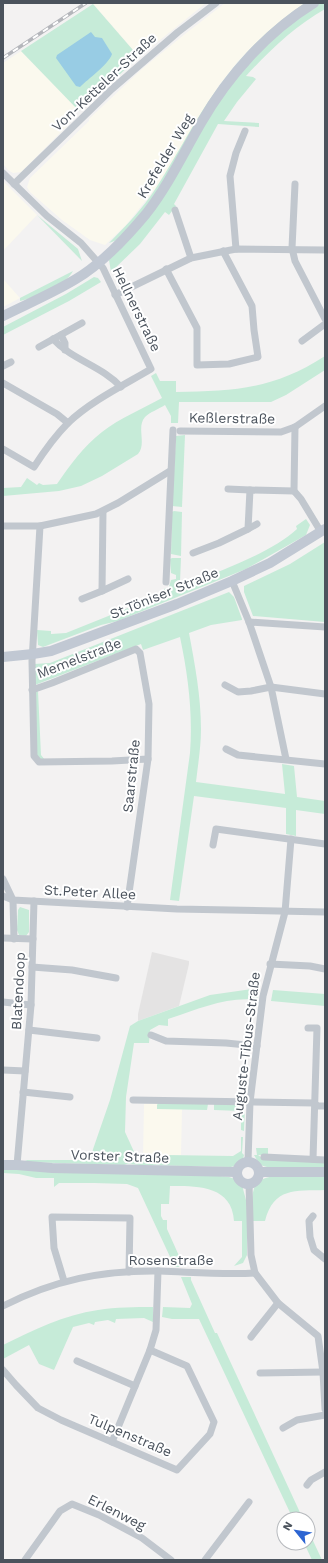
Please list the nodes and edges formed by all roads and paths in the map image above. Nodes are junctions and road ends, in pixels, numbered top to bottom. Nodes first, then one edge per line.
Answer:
1 (216, 3) edge
2 (314, 3) edge
3 (245, 131) dead end
4 (3, 173) edge
5 (14, 184) junction
6 (295, 184) dead end
7 (175, 210) dead end
8 (292, 248) junction
9 (236, 249) junction
10 (325, 250) edge
11 (223, 251) junction
12 (191, 258) junction
13 (98, 262) junction
14 (166, 270) junction
15 (115, 295) junction
16 (3, 316) edge
17 (325, 319) edge
18 (82, 323) dead end
19 (325, 324) edge
20 (61, 334) junction
21 (53, 339) junction
22 (302, 340) dead end
23 (39, 347) dead end
24 (65, 350) junction
25 (11, 362) dead end
26 (3, 366) edge
27 (3, 383) edge
28 (121, 387) junction
29 (325, 406) edge
30 (68, 423) junction
31 (294, 427) junction
32 (3, 449) edge
33 (170, 471) junction
34 (228, 489) dead end
35 (250, 490) junction
36 (294, 491) junction
37 (103, 511) junction
38 (258, 524) dead end
39 (3, 526) edge
40 (40, 526) junction
41 (248, 529) junction
42 (323, 530) edge
43 (193, 553) dead end
44 (128, 579) dead end
45 (232, 580) junction
46 (166, 582) dead end
47 (102, 591) junction
48 (82, 599) dead end
49 (249, 622) junction
50 (325, 627) edge
51 (136, 649) joint
52 (33, 654) junction
53 (3, 657) edge
54 (225, 685) dead end
55 (271, 687) junction
56 (32, 690) junction
57 (325, 694) edge
58 (226, 749) dead end
59 (148, 758) junction
60 (286, 758) junction
61 (325, 764) edge
62 (291, 839) junction
63 (325, 844) edge
64 (213, 845) dead end
65 (3, 879) edge
66 (3, 896) edge
67 (13, 900) junction
68 (34, 901) junction
69 (127, 907) junction
70 (285, 912) junction
71 (325, 912) edge
72 (3, 938) edge
73 (14, 939) junction
74 (33, 939) junction
75 (270, 964) junction
76 (32, 967) junction
77 (325, 969) edge
78 (116, 978) dead end
79 (3, 1002) edge
80 (31, 1005) junction
81 (308, 1028) dead end
82 (29, 1030) junction
83 (151, 1035) dead end
84 (97, 1038) dead end
85 (256, 1046) junction
86 (3, 1070) edge
87 (25, 1072) junction
88 (23, 1092) junction
89 (70, 1097) dead end
90 (132, 1100) dead end
91 (250, 1102) junction
92 (314, 1103) junction
93 (325, 1106) edge
94 (264, 1157) dead end
95 (313, 1159) junction
96 (325, 1160) edge
97 (248, 1161) junction
98 (17, 1164) junction
99 (3, 1165) edge
100 (237, 1172) junction
101 (260, 1172) junction
102 (325, 1172) edge
103 (249, 1184) junction
104 (313, 1216) dead end
105 (325, 1259) edge
106 (158, 1271) junction
107 (129, 1272) junction
108 (255, 1273) junction
109 (64, 1281) junction
110 (278, 1303) junction
111 (3, 1306) edge
112 (251, 1337) dead end
113 (322, 1337) edge
114 (150, 1350) junction
115 (77, 1361) dead end
116 (3, 1370) edge
117 (323, 1372) junction
118 (260, 1373) dead end
119 (135, 1386) junction
120 (325, 1409) edge
121 (325, 1415) edge
122 (283, 1428) dead end
123 (112, 1442) junction
124 (325, 1472) edge
125 (307, 1485) dead end
126 (249, 1502) dead end
127 (25, 1560) edge
128 (171, 1560) edge
129 (205, 1560) edge

1 - 5 street, Von-Ketteler-Straße
2 - 13 main road, Krefelder Weg
3 - 9 street
4 - 5 street
5 - 13 street
6 - 8 street
7 - 12 street
8 - 9 street
8 - 10 street
8 - 17 street
9 - 11 street
11 - 12 street
11 - 14 street
12 - 14 street
13 - 15 street, Hellnerstraße
13 - 16 main road, Krefelder Weg
14 - 15 street
15 - 28 street, Hellnerstraße
18 - 20 street
19 - 22 street
20 - 21 street
20 - 24 street
21 - 23 street
21 - 24 street
24 - 28 street
25 - 26 street
27 - 30 street
28 - 30 street, Hellnerstraße
29 - 31 street, Keßlerstraße
30 - 32 street, Hellnerstraße
31 - 33 street, Keßlerstraße
31 - 36 street
33 - 37 street
33 - 46 street
34 - 35 street
35 - 36 street
35 - 41 street
36 - 42 street
37 - 40 street
37 - 47 street
38 - 41 street
39 - 40 street
40 - 52 street
41 - 43 street
42 - 45 main road, St.Töniser Straße
44 - 47 street
45 - 49 street
45 - 52 main road, St.Töniser Straße
47 - 48 street
49 - 50 street
49 - 55 street
51 - 56 street, Memelstraße
51 - 59 street, Saarstraße
52 - 53 main road, St.Töniser Straße
52 - 56 street
54 - 55 street
55 - 57 street
55 - 60 street
56 - 59 street
58 - 60 street
59 - 69 street, Saarstraße
60 - 61 street
62 - 63 street
62 - 64 street
62 - 70 street, Auguste-Tibus-Straße
65 - 67 street, Blatendoop
66 - 67 street, St.Peter Allee
67 - 68 street, St.Peter Allee
67 - 73 street, Blatendoop
68 - 69 street, St.Peter Allee
68 - 74 street, Blatendoop
69 - 70 street, St.Peter Allee
70 - 71 street, St.Peter Allee
70 - 75 street, Auguste-Tibus-Straße
72 - 73 street
73 - 74 street, Blatendoop
74 - 76 street, Blatendoop
75 - 77 street
75 - 85 street, Auguste-Tibus-Straße
76 - 78 street
76 - 80 street, Blatendoop
79 - 80 street
80 - 82 street, Blatendoop
81 - 92 street
82 - 84 street
82 - 87 street, Blatendoop
83 - 85 street
85 - 91 street, Auguste-Tibus-Straße
86 - 87 street
87 - 88 street, Blatendoop
88 - 89 street
88 - 98 street, Blatendoop
90 - 91 street
91 - 92 street
91 - 97 street, Auguste-Tibus-Straße
92 - 93 street
92 - 95 street
94 - 95 street
95 - 96 street
97 - 100 main road
97 - 101 main road
98 - 99 main road, Vorster Straße
98 - 100 main road, Vorster Straße
100 - 103 main road
101 - 102 main road
101 - 103 main road
103 - 108 street
104 - 105 street
106 - 107 street, Rosenstraße
106 - 108 street, Rosenstraße
106 - 114 street
107 - 109 street, Rosenstraße
107 - 109 street
108 - 110 street
109 - 111 street, Rosenstraße
110 - 112 street
110 - 113 street
113 - 117 street
114 - 119 street
114 - 123 street, Tulpenstraße
115 - 119 street
116 - 123 street, Tulpenstraße
117 - 118 street
117 - 120 street
119 - 123 street
121 - 122 street
124 - 125 street
126 - 129 street
127 - 128 street, Erlenweg

